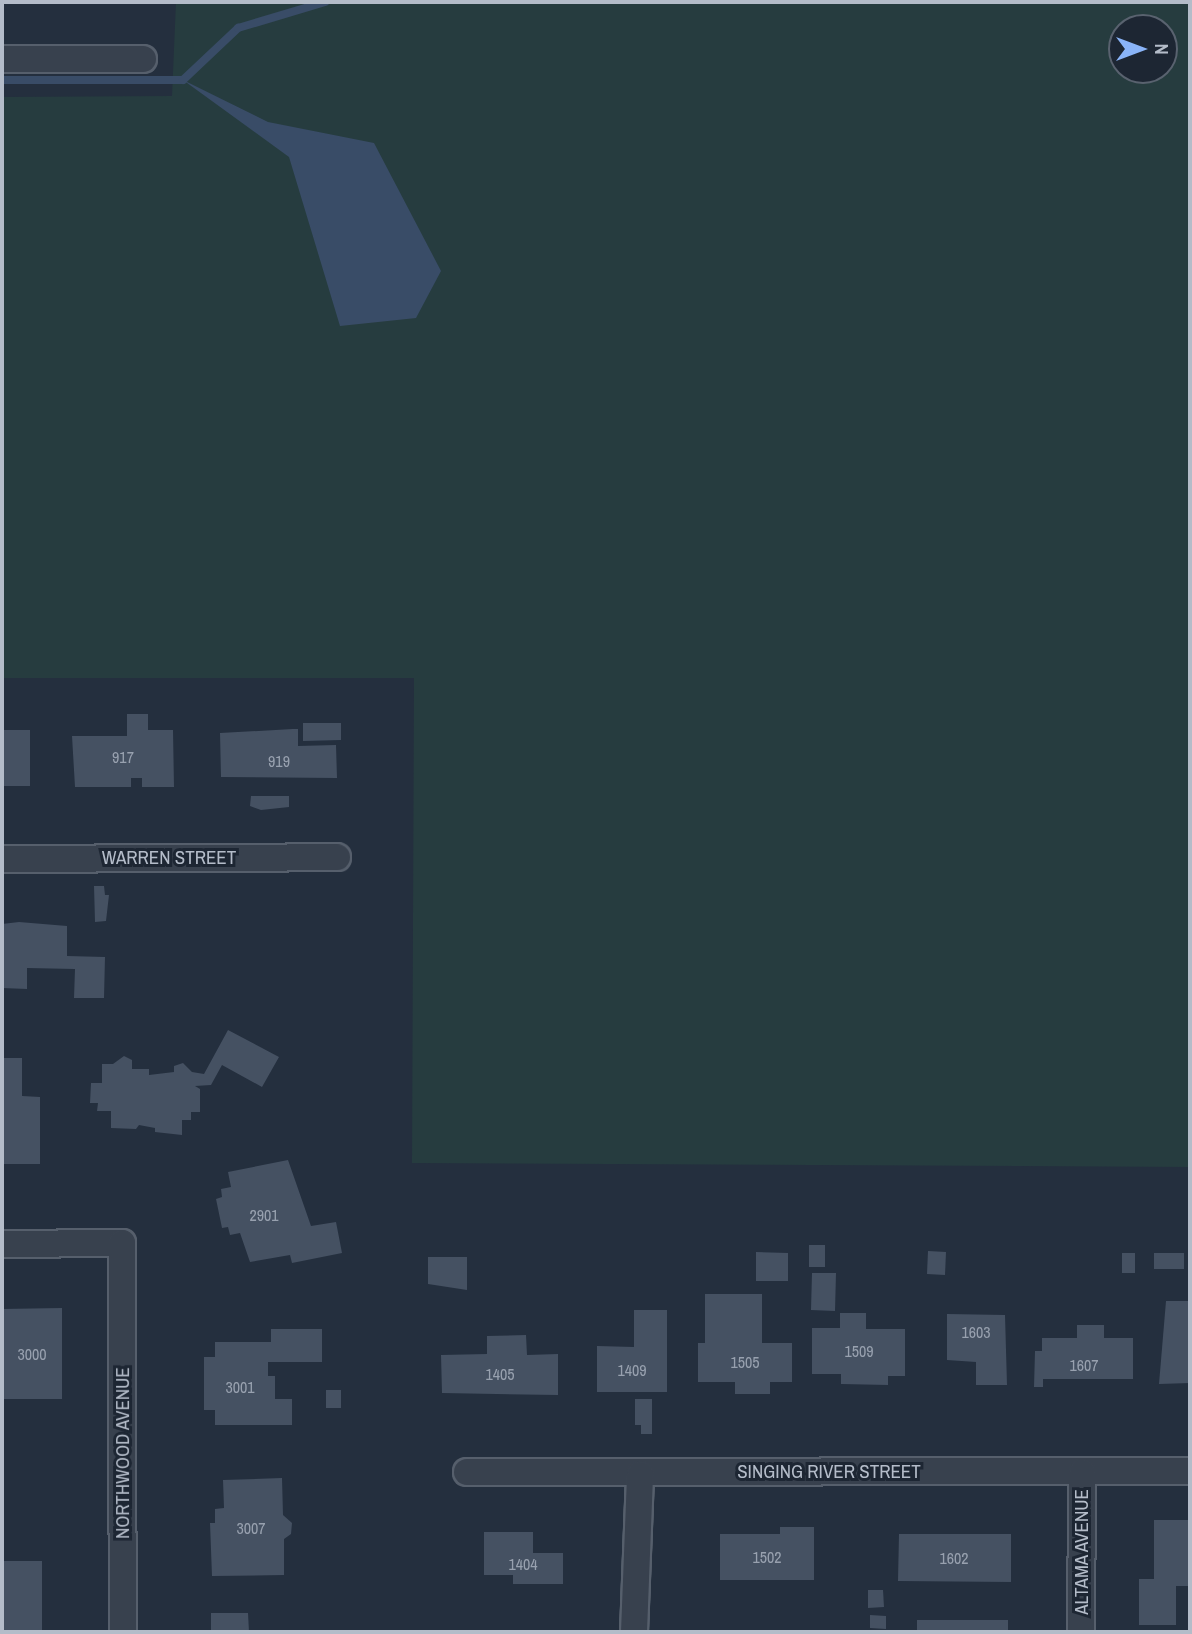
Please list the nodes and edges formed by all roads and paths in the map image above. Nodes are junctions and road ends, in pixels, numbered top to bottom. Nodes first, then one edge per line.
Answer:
1 (143, 58) dead end
2 (2, 59) edge
3 (337, 857) dead end
4 (2, 859) edge
5 (2, 1244) edge
6 (1190, 1471) edge
7 (467, 1472) dead end
8 (1083, 1472) junction
9 (640, 1474) junction
10 (123, 1632) edge
11 (634, 1632) edge
12 (1081, 1632) edge

1 - 2 street
3 - 4 street, WARREN STREET
5 - 10 street, NORTHWOOD AVENUE
6 - 8 street, SINGING RIVER STREET
7 - 9 street, SINGING RIVER STREET
8 - 9 street, SINGING RIVER STREET
8 - 12 street, ALTAMA AVENUE
9 - 11 street

